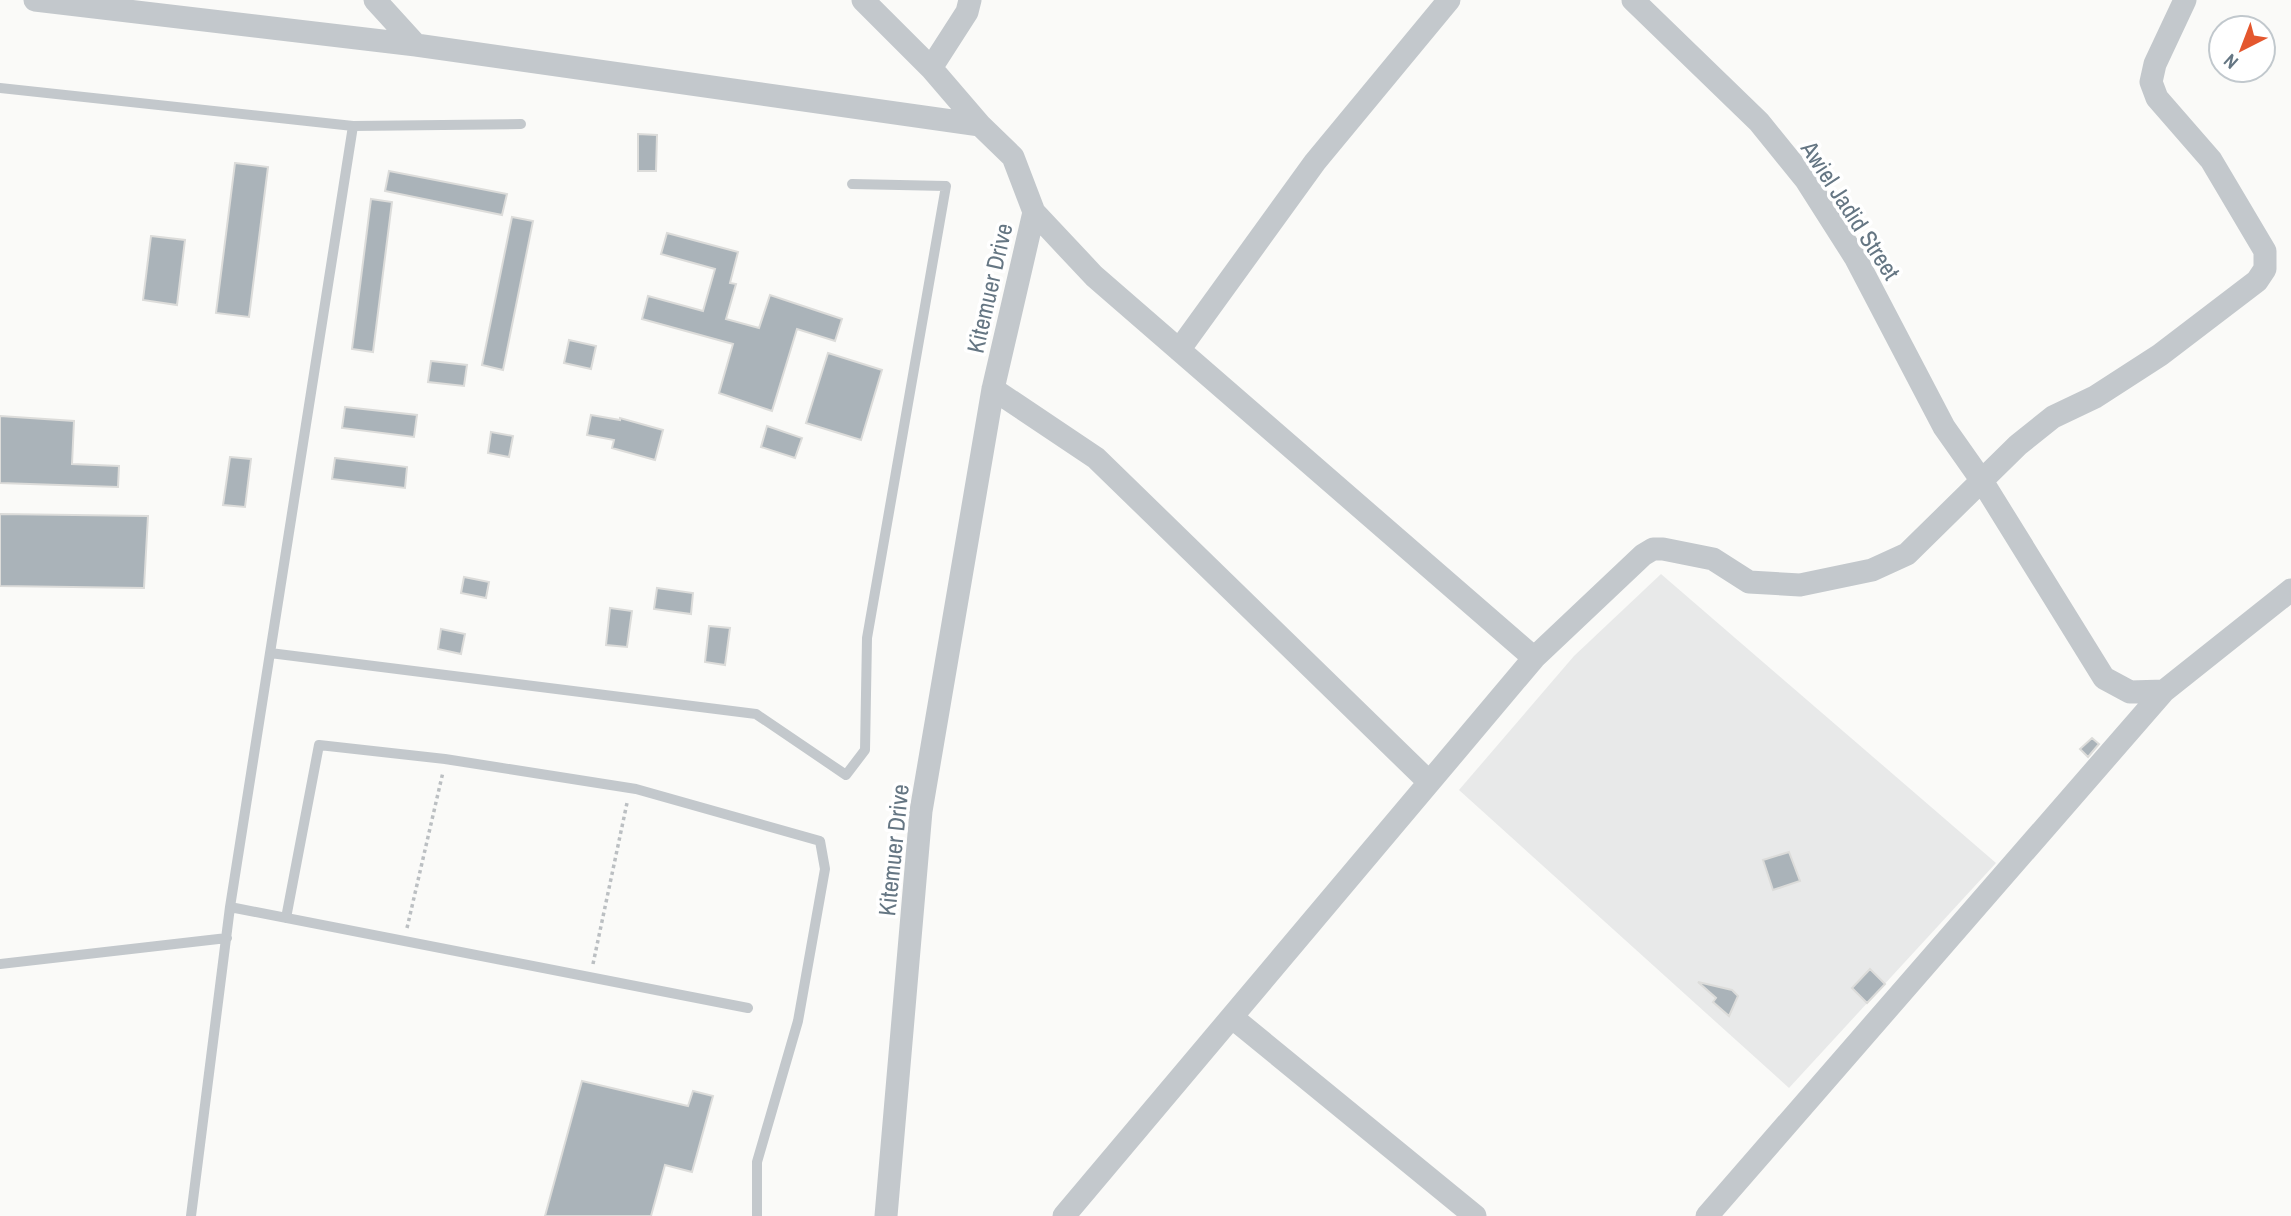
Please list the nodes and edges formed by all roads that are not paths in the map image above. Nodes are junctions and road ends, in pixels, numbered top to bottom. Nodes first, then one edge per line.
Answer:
1 (35, 0) edge
2 (375, 0) edge
3 (863, 0) edge
4 (970, 0) edge
5 (1449, 0) edge
6 (1633, 0) edge
7 (2185, 0) edge
8 (416, 45) junction
9 (931, 68) junction
10 (0, 88) edge
11 (521, 124) dead end
12 (980, 125) junction
13 (352, 126) junction
14 (852, 184) dead end
15 (1034, 212) junction
16 (1178, 350) junction
17 (993, 389) junction
18 (1982, 481) junction
19 (2291, 590) edge
20 (270, 653) junction
21 (1534, 658) junction
22 (2164, 691) junction
23 (1428, 781) junction
24 (230, 907) junction
25 (286, 918) junction
26 (227, 938) junction
27 (0, 964) edge
28 (748, 1008) dead end
29 (1233, 1018) junction
30 (191, 1216) edge
31 (757, 1216) edge
32 (886, 1216) edge
33 (1064, 1216) edge
34 (1475, 1216) edge
35 (1707, 1216) edge

1 - 8 street
2 - 8 street
3 - 9 street, Kitemuer Drive
4 - 9 street
5 - 16 street
6 - 18 street, Awiel Jadid Street
7 - 18 street
8 - 12 street
9 - 12 street, Kitemuer Drive
10 - 13 lane
11 - 13 lane
12 - 15 street, Kitemuer Drive
13 - 20 lane
14 - 20 lane
15 - 16 street
15 - 17 street, Kitemuer Drive
16 - 21 street
17 - 23 street
17 - 32 street, Kitemuer Drive
18 - 21 street
18 - 22 street, Awiel Jadid Street
19 - 22 street
20 - 24 lane
21 - 23 street
22 - 35 street
23 - 29 street
24 - 25 lane
24 - 26 lane
25 - 28 lane
25 - 31 lane
26 - 27 lane
26 - 30 lane
29 - 33 street
29 - 34 street

